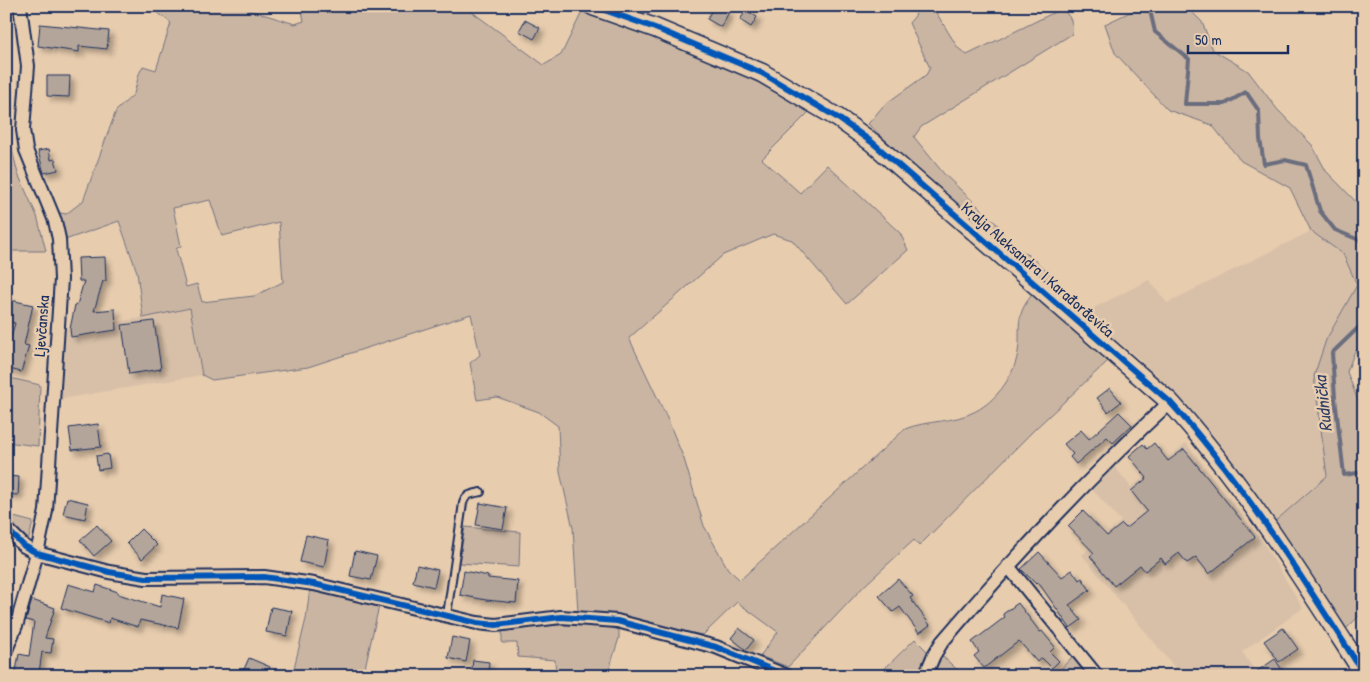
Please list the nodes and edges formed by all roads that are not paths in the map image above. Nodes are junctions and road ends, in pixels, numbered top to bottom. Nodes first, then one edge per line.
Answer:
1 (20, 6) edge
2 (592, 6) edge
3 (1170, 402) junction
4 (481, 492) dead end
5 (6, 528) edge
6 (37, 553) junction
7 (1008, 566) junction
8 (447, 615) junction
9 (6, 650) edge
10 (1364, 674) edge
11 (787, 676) edge
12 (925, 676) edge
13 (1097, 676) edge

1 - 6 street, Ljevčanska
2 - 3 street, Kralja Aleksandra I Karađorđevića
3 - 7 street
3 - 10 street, Kralja Aleksandra I Karađorđevića
4 - 8 lane
5 - 6 street
6 - 8 street
6 - 9 street, Ljevčanska
7 - 12 street
7 - 13 street
8 - 11 street

